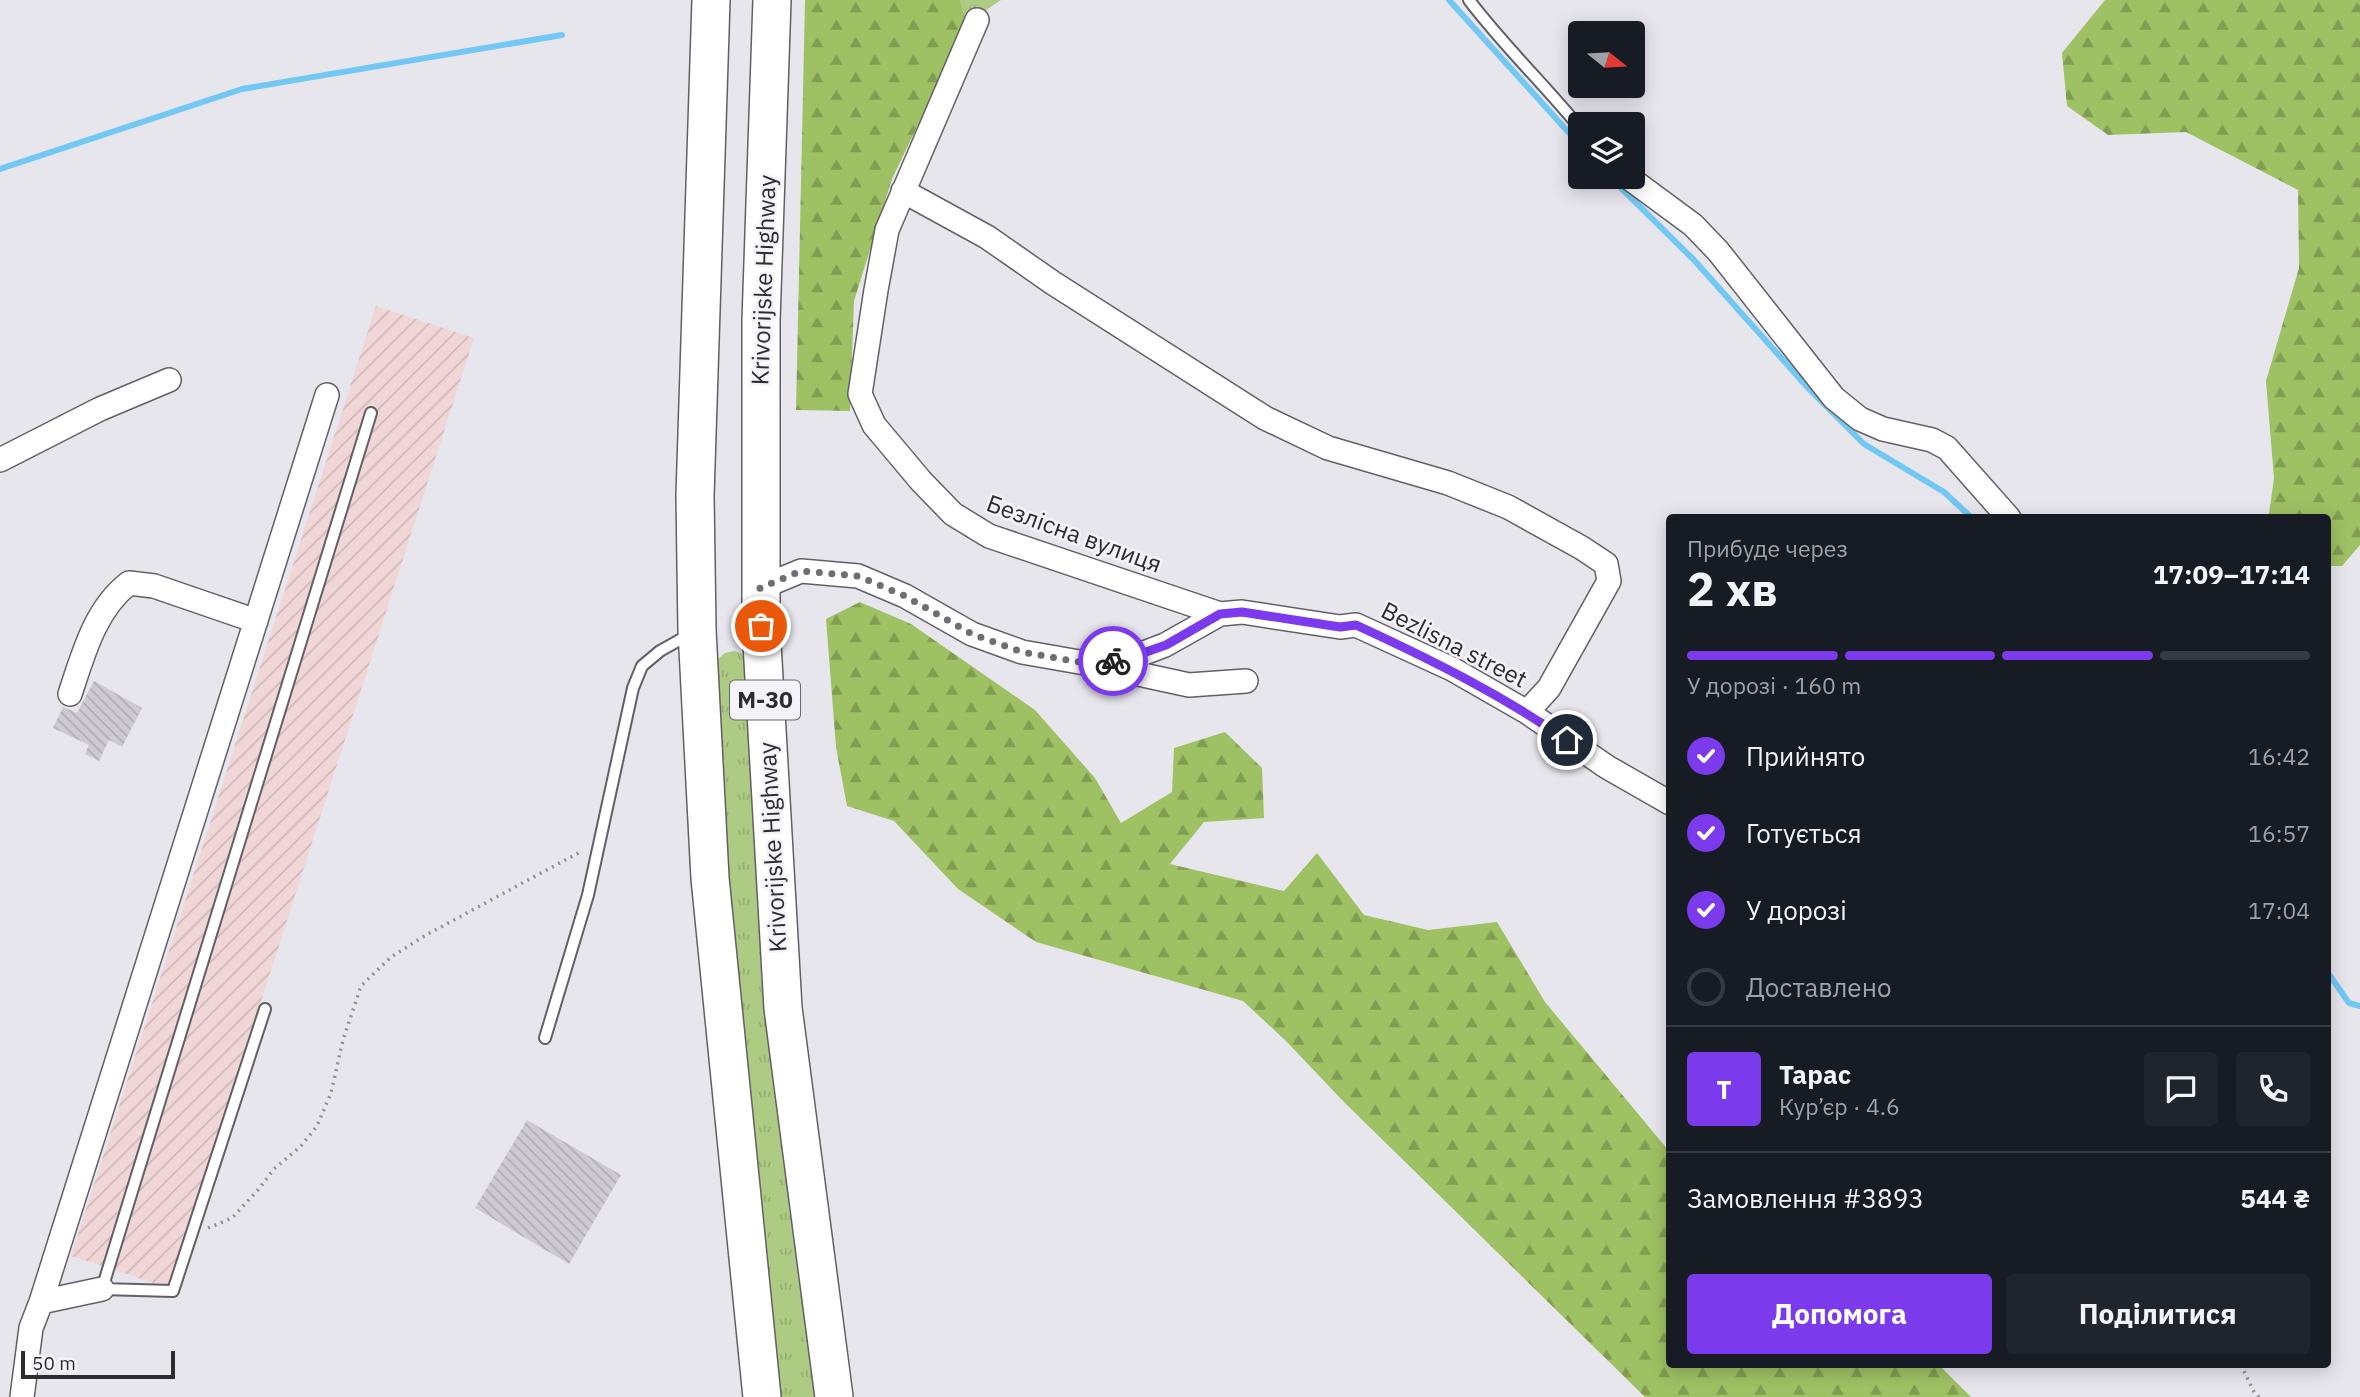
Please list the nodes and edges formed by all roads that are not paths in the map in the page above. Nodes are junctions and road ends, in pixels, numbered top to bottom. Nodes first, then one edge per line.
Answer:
1 (711, 0) edge
2 (772, 0) edge
3 (1469, 0) edge
4 (977, 20) dead end
5 (1568, 114) edge
6 (1644, 189) edge
7 (903, 191) junction
8 (169, 380) dead end
9 (327, 395) dead end
10 (372, 413) dead end
11 (0, 460) edge
12 (2005, 514) edge
13 (760, 588) junction
14 (1220, 614) junction
15 (256, 621) junction
16 (697, 630) junction
17 (1085, 663) junction
18 (1246, 681) dead end
19 (70, 694) dead end
20 (1527, 712) junction
21 (1666, 801) edge
22 (265, 1009) dead end
23 (545, 1038) dead end
24 (102, 1289) junction
25 (41, 1302) junction
26 (22, 1397) edge
27 (761, 1397) edge
28 (834, 1397) edge

1 - 16 highway, М-30
2 - 13 highway, Krivorijske Highway / М-30
3 - 5 lane
4 - 7 street, Безлісна вулиця
6 - 12 street
7 - 14 street, Безлісна вулиця
7 - 20 street
8 - 11 street
9 - 15 street
10 - 24 lane
13 - 17 street, Bezlisna street
13 - 28 highway, Krivorijske Highway / М-30
14 - 17 street, Bezlisna street
14 - 20 street, Bezlisna street
15 - 19 street
15 - 25 street
16 - 23 lane
16 - 27 highway, М-30
17 - 18 street
20 - 21 street, Bezlisna street
22 - 24 lane
24 - 25 street
25 - 26 street

